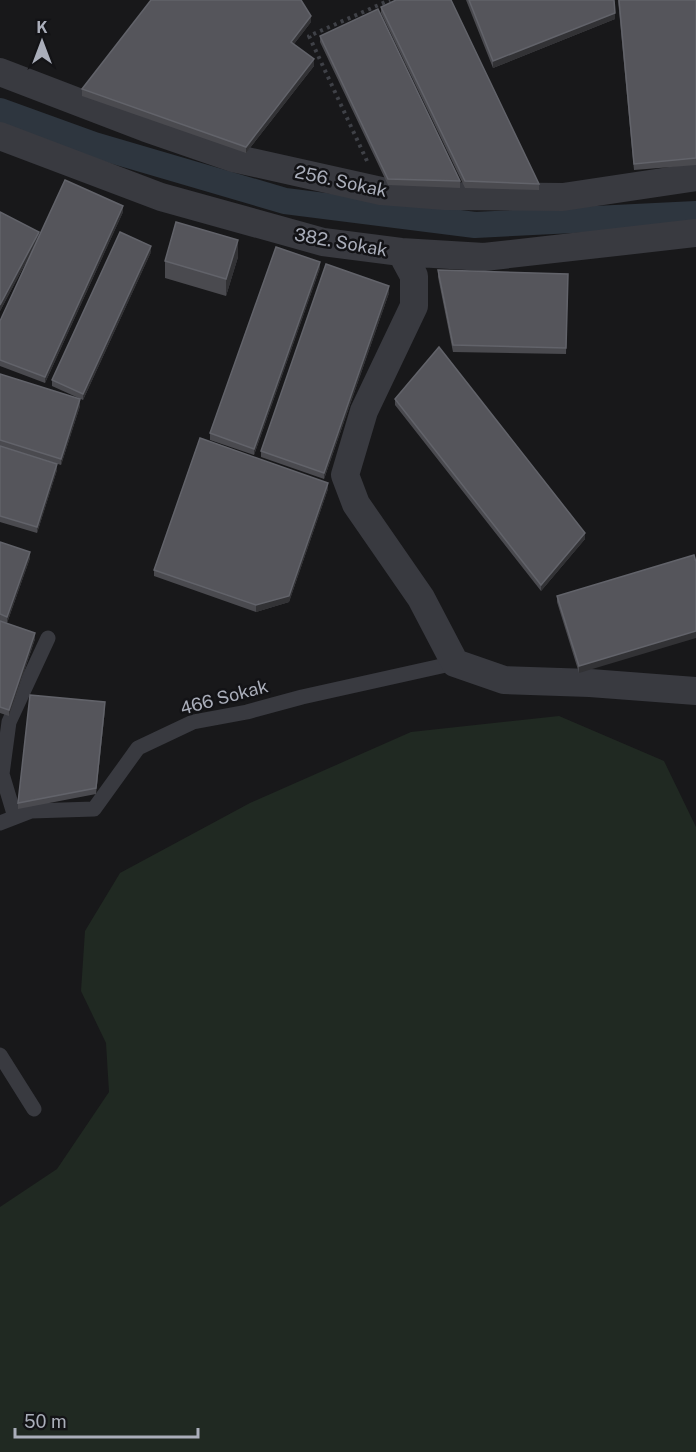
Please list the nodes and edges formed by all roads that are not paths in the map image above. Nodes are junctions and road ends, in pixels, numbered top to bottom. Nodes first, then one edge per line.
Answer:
1 (0, 72) edge
2 (0, 136) edge
3 (696, 177) edge
4 (696, 233) edge
5 (401, 252) junction
6 (48, 638) dead end
7 (455, 663) junction
8 (696, 691) edge
9 (7, 820) edge
10 (0, 1055) edge
11 (34, 1109) dead end

1 - 3 street, 256. Sokak
2 - 5 street, 382. Sokak
4 - 5 street, 382. Sokak
5 - 7 street
6 - 9 lane
7 - 8 street
7 - 9 lane, 466 Sokak
10 - 11 lane

